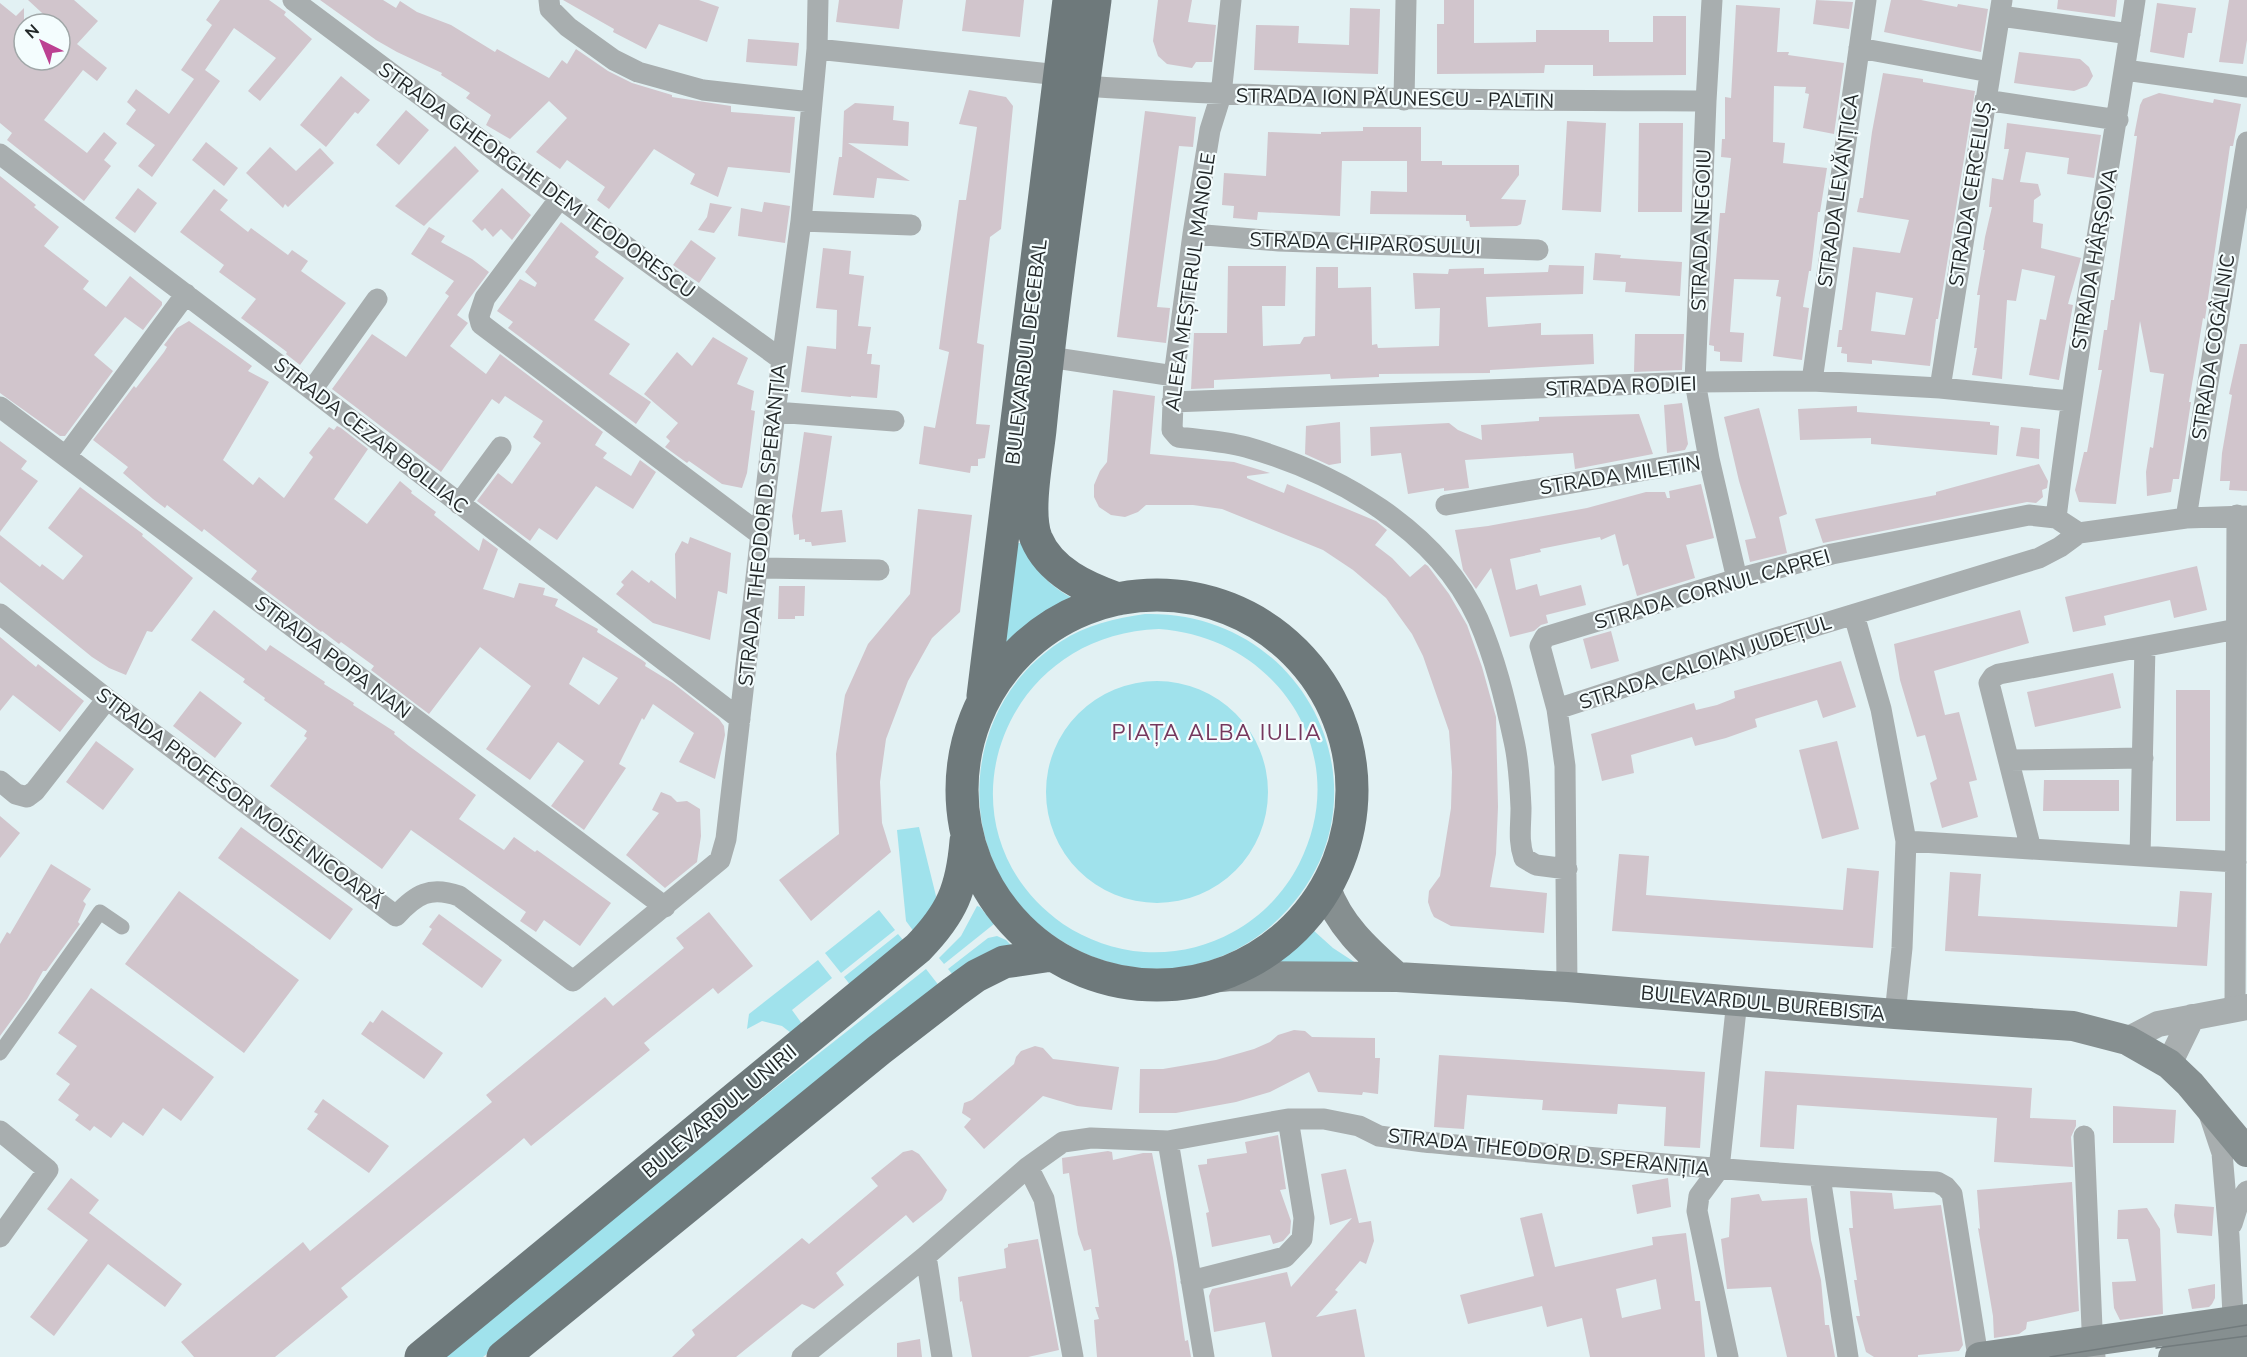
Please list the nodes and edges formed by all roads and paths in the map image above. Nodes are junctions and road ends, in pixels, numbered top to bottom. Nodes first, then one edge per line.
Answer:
1 (292, 0) edge
2 (549, 0) edge
3 (818, 0) edge
4 (1069, 0) edge
5 (1095, 0) edge
6 (1231, 0) edge
7 (1406, 0) edge
8 (1712, 0) edge
9 (1866, 0) edge
10 (2135, 0) edge
11 (2001, 8) edge
12 (2130, 34) junction
13 (1859, 48) junction
14 (817, 50) junction
15 (2125, 70) junction
16 (1990, 72) junction
17 (1072, 81) junction
18 (2247, 87) edge
19 (1221, 95) junction
20 (1404, 100) junction
21 (1985, 100) junction
22 (1706, 101) junction
23 (811, 102) junction
24 (2118, 120) junction
25 (2247, 142) edge
26 (0, 154) edge
27 (560, 198) junction
28 (801, 221) junction
29 (911, 225) dead end
30 (1193, 234) junction
31 (1538, 250) dead end
32 (186, 294) junction
33 (377, 299) dead end
34 (1049, 357) junction
35 (781, 358) junction
36 (1174, 376) junction
37 (1812, 381) junction
38 (1695, 382) junction
39 (1940, 388) junction
40 (312, 390) junction
41 (2070, 401) junction
42 (1172, 402) junction
43 (0, 408) edge
44 (775, 412) junction
45 (894, 421) dead end
46 (501, 447) dead end
47 (66, 456) junction
48 (1709, 459) junction
49 (459, 504) junction
50 (1446, 505) dead end
51 (2242, 515) edge
52 (2056, 518) junction
53 (2186, 518) junction
54 (2079, 533) junction
55 (761, 535) junction
56 (758, 568) junction
57 (879, 570) dead end
58 (1737, 579) junction
59 (1118, 599) junction
60 (0, 614) edge
61 (1854, 615) junction
62 (2237, 629) junction
63 (2145, 647) junction
64 (107, 699) junction
65 (982, 704) junction
66 (1557, 709) junction
67 (740, 719) junction
68 (2143, 758) junction
69 (2008, 760) junction
70 (0, 781) edge
71 (967, 833) junction
72 (1906, 841) junction
73 (2031, 849) junction
74 (2140, 856) junction
75 (2236, 861) junction
76 (1567, 869) junction
77 (1326, 888) junction
78 (665, 907) junction
79 (122, 927) dead end
80 (1052, 955) junction
81 (1398, 977) junction
82 (1210, 978) junction
83 (573, 981) joint
84 (1567, 987) junction
85 (1737, 1000) junction
86 (2241, 1008) edge
87 (1895, 1014) junction
88 (2192, 1017) junction
89 (2127, 1040) junction
90 (0, 1053) edge
91 (2169, 1064) junction
92 (2205, 1102) junction
93 (1288, 1119) junction
94 (0, 1131) edge
95 (2084, 1136) dead end
96 (1168, 1141) junction
97 (2247, 1152) edge
98 (1028, 1167) junction
99 (1719, 1169) junction
100 (1820, 1177) junction
101 (2247, 1191) edge
102 (2229, 1236) junction
103 (0, 1237) edge
104 (926, 1256) junction
105 (1191, 1281) junction
106 (2240, 1338) edge
107 (2094, 1349) edge
108 (421, 1357) edge
109 (503, 1357) edge
110 (802, 1357) edge
111 (942, 1357) edge
112 (1073, 1357) edge
113 (1204, 1357) edge
114 (1728, 1357) edge
115 (1848, 1357) edge
116 (1979, 1357) edge
117 (2174, 1357) edge

1 - 27 street, STRADA GHEORGHE DEM TEODORESCU
2 - 23 street
3 - 14 street, STRADA THEODOR D. SPERANȚIA
4 - 17 main road, BULEVARDUL DECEBAL
5 - 17 main road, BULEVARDUL DECEBAL
6 - 19 street, ALEEA MEȘTERUL MANOLE
7 - 20 street
8 - 22 street, STRADA NEGOIU
9 - 13 street, STRADA LEVĂNȚICA
10 - 12 street, STRADA HÂRȘOVA
11 - 12 street
11 - 16 street, STRADA CERCELUȘ
12 - 15 street, STRADA HÂRȘOVA
13 - 16 street
13 - 37 street, STRADA LEVĂNȚICA
14 - 17 street, STRADA ION PĂUNESCU - PALTIN
14 - 23 street, STRADA THEODOR D. SPERANȚIA
15 - 18 street
15 - 24 street, STRADA HÂRȘOVA
16 - 21 street, STRADA CERCELUȘ
17 - 19 street, STRADA ION PĂUNESCU - PALTIN
17 - 34 main road, BULEVARDUL DECEBAL
17 - 65 main road, BULEVARDUL DECEBAL
19 - 20 street, STRADA ION PĂUNESCU - PALTIN
19 - 30 street, ALEEA MEȘTERUL MANOLE
20 - 22 street, STRADA ION PĂUNESCU - PALTIN
21 - 24 street
21 - 39 street, STRADA CERCELUȘ
22 - 38 street, STRADA NEGOIU
23 - 28 street, STRADA THEODOR D. SPERANȚIA
24 - 41 street, STRADA HÂRȘOVA
25 - 53 street, STRADA COGÂLNIC
26 - 32 street, STRADA CEZAR BOLLIAC
27 - 35 street, STRADA GHEORGHE DEM TEODORESCU
27 - 55 street
28 - 29 street
28 - 35 street, STRADA THEODOR D. SPERANȚIA
30 - 31 street, STRADA CHIPAROSULUI
30 - 36 street, ALEEA MEȘTERUL MANOLE
32 - 40 street, STRADA CEZAR BOLLIAC
32 - 47 street
33 - 40 street
34 - 36 street
34 - 59 main road, BULEVARDUL DECEBAL
35 - 44 street, STRADA THEODOR D. SPERANȚIA
36 - 42 street, ALEEA MEȘTERUL MANOLE
37 - 38 street, STRADA RODIEI
37 - 39 street, STRADA RODIEI
38 - 42 street, STRADA RODIEI
38 - 48 street, STRADA NEGOIU
39 - 41 street, STRADA RODIEI
40 - 49 street, STRADA CEZAR BOLLIAC
41 - 52 street, STRADA HÂRȘOVA
42 - 76 street, ALEEA MEȘTERUL MANOLE
43 - 47 street, STRADA POPA NAN
44 - 45 street
44 - 55 street, STRADA THEODOR D. SPERANȚIA
46 - 49 street
47 - 78 street, STRADA POPA NAN
48 - 50 street, STRADA MILETIN
48 - 58 street, STRADA MILETIN
49 - 67 street, STRADA CEZAR BOLLIAC
51 - 53 street, STRADA CALOIAN JUDEȚUL
51 - 62 street
52 - 54 street
52 - 58 street, STRADA CORNUL CAPREI
53 - 54 street, STRADA CALOIAN JUDEȚUL
54 - 61 street, STRADA CALOIAN JUDEȚUL
55 - 56 street, STRADA THEODOR D. SPERANȚIA
56 - 57 street
56 - 67 street, STRADA THEODOR D. SPERANȚIA
58 - 66 street, STRADA CORNUL CAPREI
59 - 65 main road
59 - 77 main road
60 - 64 street, STRADA PROFESOR MOISE NICOARĂ
61 - 66 street, STRADA CALOIAN JUDEȚUL
61 - 72 street, STRADA CALOIAN JUDEȚUL
62 - 63 street
62 - 75 street
63 - 68 street
63 - 69 street
64 - 70 street
64 - 83 street, STRADA PROFESOR MOISE NICOARĂ
65 - 71 main road
66 - 76 street
67 - 78 street, STRADA THEODOR D. SPERANȚIA
68 - 69 street
68 - 74 street
69 - 73 street
71 - 80 main road
71 - 108 main road, BULEVARDUL UNIRII
72 - 73 street
72 - 87 street, STRADA CALOIAN JUDEȚUL
73 - 74 street
74 - 75 street
75 - 86 street
76 - 84 street
77 - 81 main road
77 - 82 main road
78 - 83 street, STRADA THEODOR D. SPERANȚIA
79 - 90 street
80 - 82 main road
80 - 109 main road
81 - 82 main road, BULEVARDUL BUREBISTA
81 - 84 main road, BULEVARDUL BUREBISTA
84 - 85 main road, BULEVARDUL BUREBISTA
85 - 87 main road, BULEVARDUL BUREBISTA
85 - 99 street
86 - 88 street
87 - 89 main road, BULEVARDUL BUREBISTA
88 - 89 street
88 - 91 street
89 - 91 main road, BULEVARDUL BUREBISTA
91 - 92 main road, BULEVARDUL BUREBISTA
92 - 97 main road, BULEVARDUL BUREBISTA
92 - 102 street
93 - 96 street, STRADA THEODOR D. SPERANȚIA
93 - 99 street, STRADA THEODOR D. SPERANȚIA
93 - 105 street
94 - 103 street
95 - 107 street
96 - 98 street, STRADA THEODOR D. SPERANȚIA
96 - 105 street
98 - 104 street, STRADA THEODOR D. SPERANȚIA
98 - 112 street
99 - 100 street, STRADA THEODOR D. SPERANȚIA
99 - 114 street
100 - 115 street
100 - 116 street, STRADA THEODOR D. SPERANȚIA
101 - 102 street
102 - 106 street
104 - 110 street, STRADA THEODOR D. SPERANȚIA
104 - 111 street
105 - 113 street
106 - 107 main road
106 - 117 main road
107 - 116 main road

